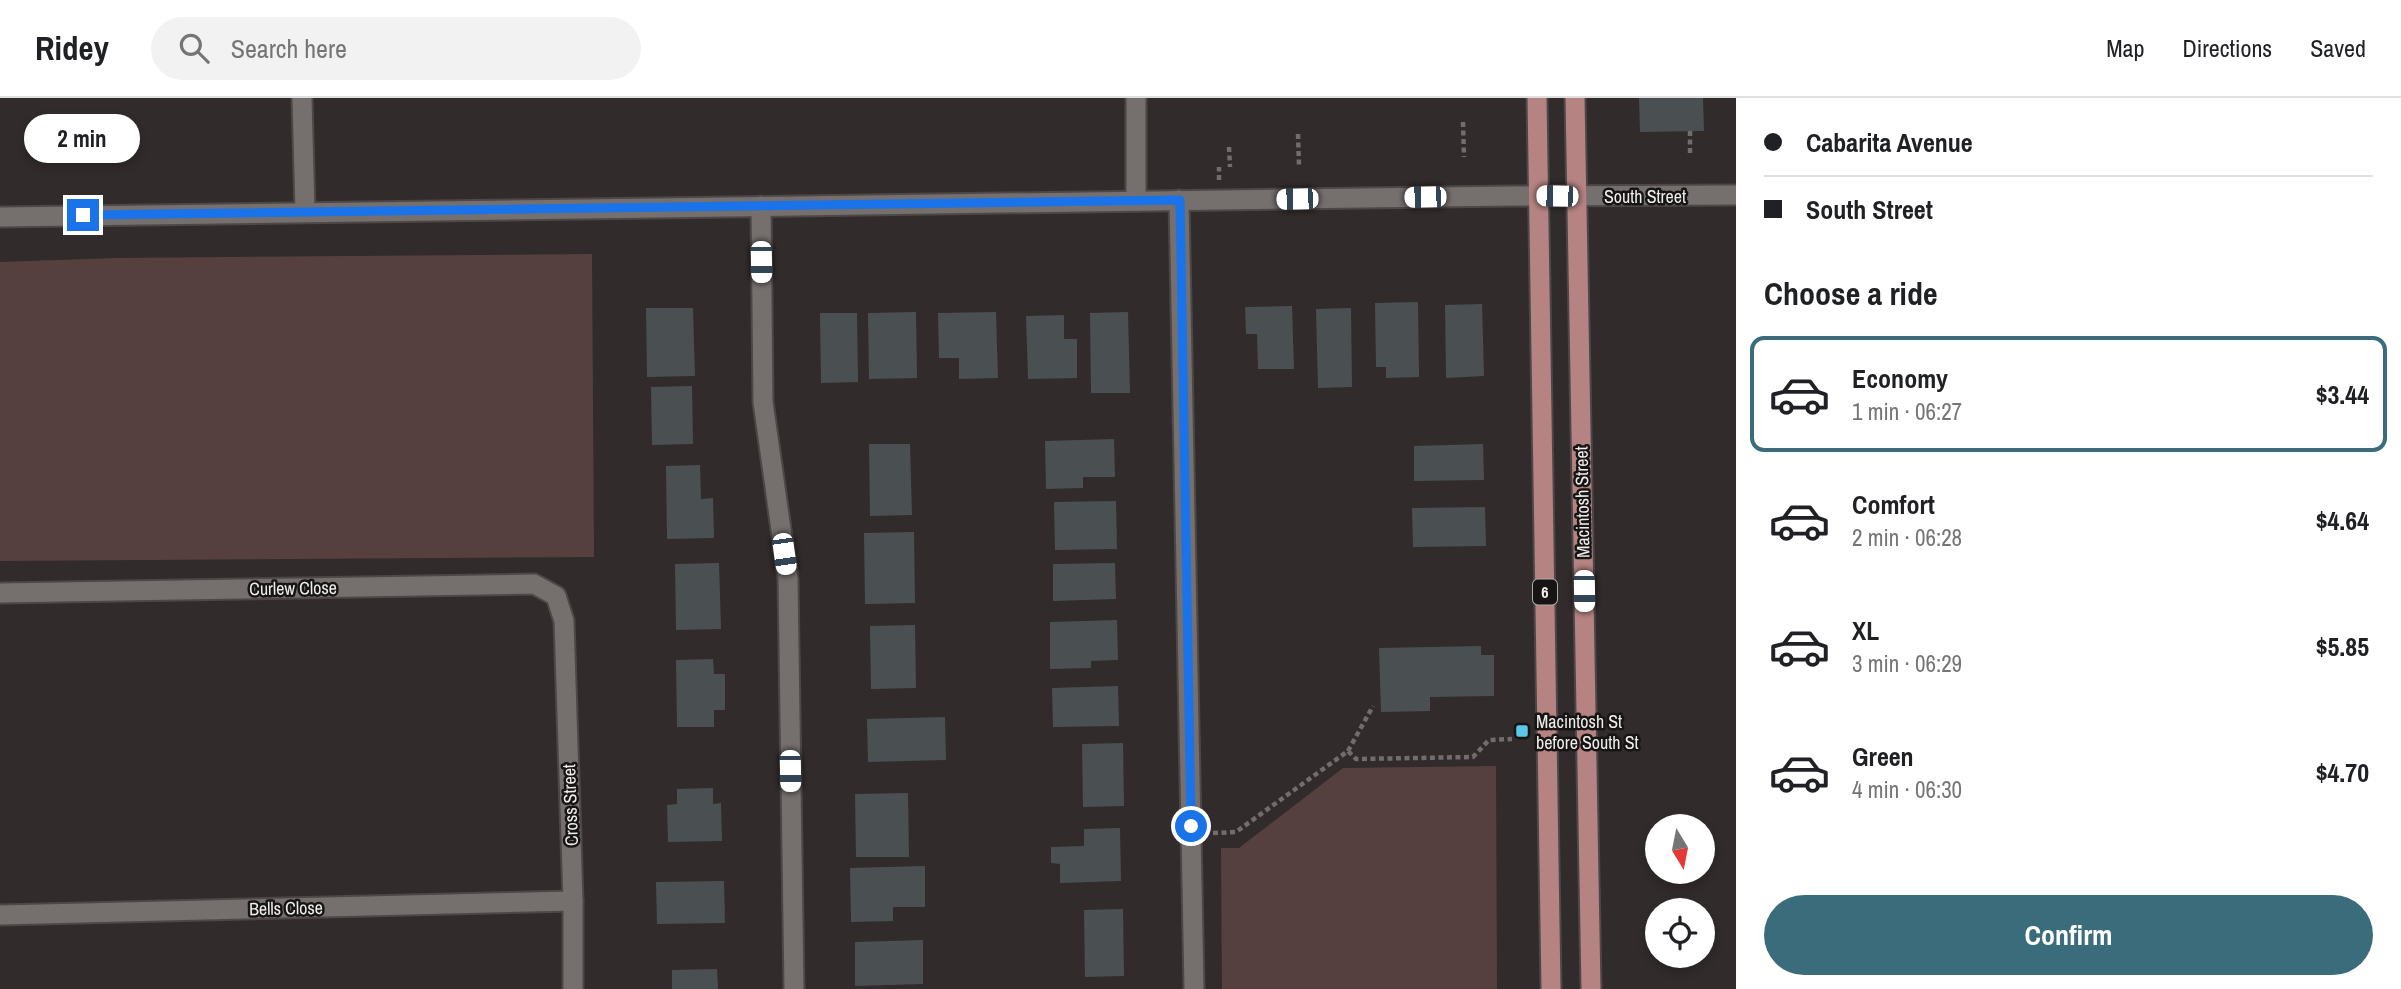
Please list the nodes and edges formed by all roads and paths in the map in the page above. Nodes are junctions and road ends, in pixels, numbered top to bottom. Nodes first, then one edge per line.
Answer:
1 (302, 98) edge
2 (1136, 98) edge
3 (1537, 98) edge
4 (1575, 98) edge
5 (1463, 122) dead end
6 (1690, 131) dead end
7 (1298, 134) dead end
8 (1229, 147) dead end
9 (1690, 155) dead end
10 (1464, 157) dead end
11 (1299, 166) dead end
12 (1230, 167) dead end
13 (1538, 195) junction
14 (1736, 195) edge
15 (1576, 196) junction
16 (1180, 200) junction
17 (1136, 201) junction
18 (761, 206) junction
19 (305, 212) junction
20 (0, 217) edge
21 (0, 593) edge
22 (564, 621) joint
23 (1373, 706) dead end
24 (1513, 739) dead end
25 (1348, 751) junction
26 (1213, 832) dead end
27 (573, 901) junction
28 (0, 915) edge
29 (573, 989) edge
30 (794, 989) edge
31 (1194, 989) edge
32 (1551, 989) edge
33 (1591, 989) edge

1 - 19 street
2 - 17 street
3 - 13 main road, 6
4 - 15 main road, Macintosh Street / 6
5 - 10 path
6 - 9 path
7 - 11 path
8 - 12 path
13 - 15 street, South Street
13 - 16 street, South Street
13 - 32 main road, 6
14 - 15 street, South Street
15 - 33 main road, Macintosh Street / 6
16 - 17 street, South Street
16 - 31 street
17 - 18 street, South Street
18 - 19 street, South Street
18 - 30 street
19 - 20 street, South Street
21 - 22 street, Curlew Close
22 - 27 street, Cross Street
23 - 25 path
24 - 25 path
25 - 26 path
27 - 28 street, Bells Close
27 - 29 street, Cross Street

